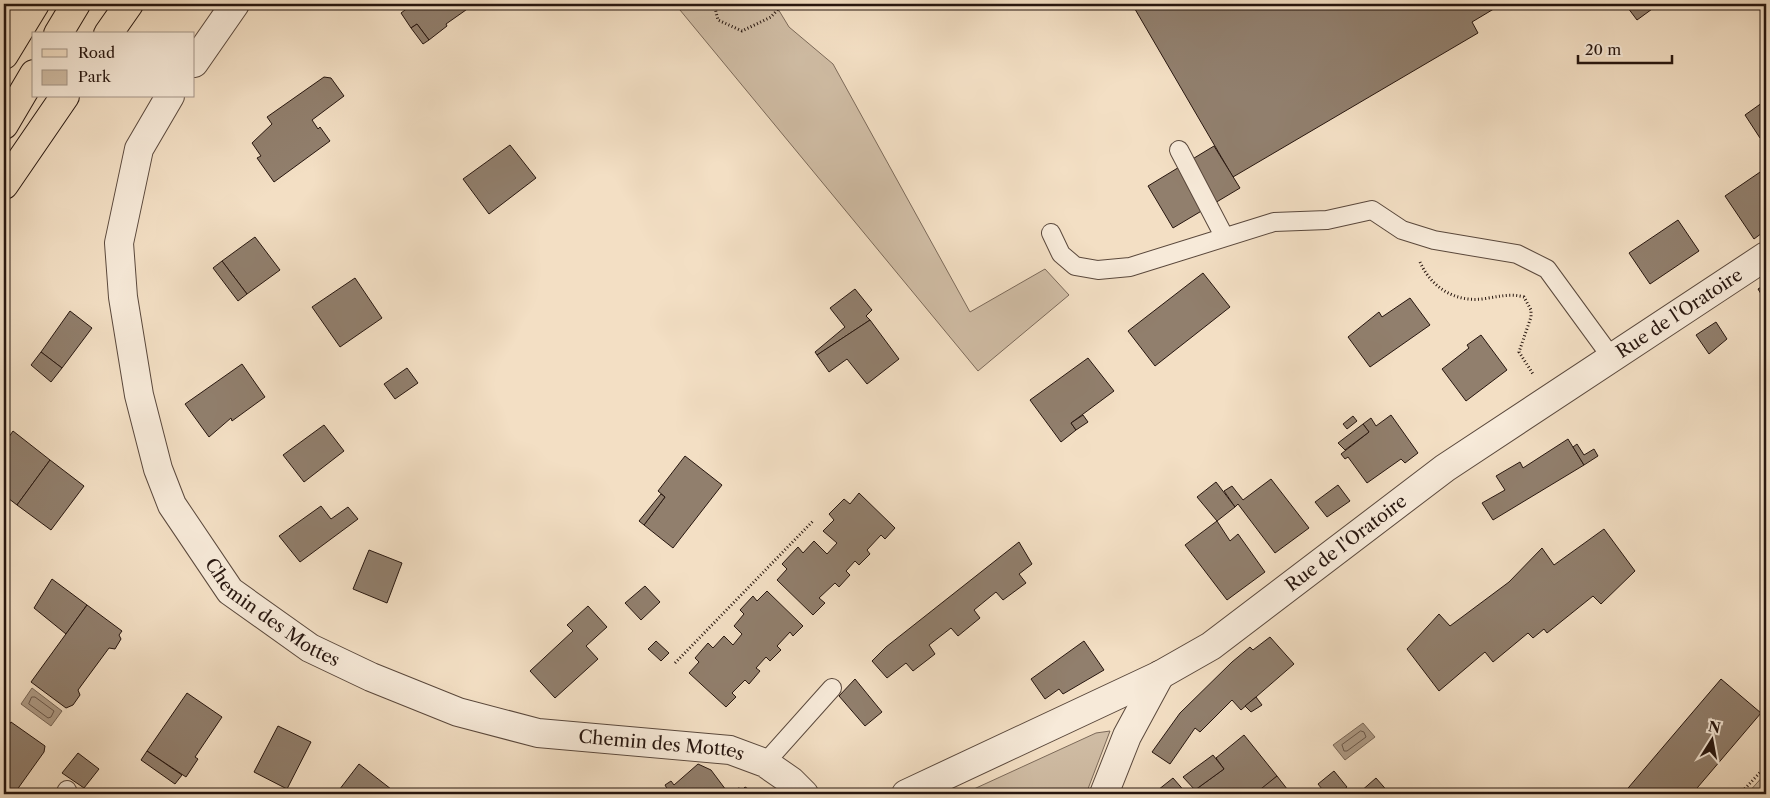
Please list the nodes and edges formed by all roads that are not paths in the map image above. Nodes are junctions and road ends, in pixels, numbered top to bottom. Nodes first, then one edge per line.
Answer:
1 (17, 4) edge
2 (34, 4) edge
3 (76, 4) edge
4 (129, 4) edge
5 (234, 4) edge
6 (4, 30) edge
7 (59, 32) edge
8 (109, 32) edge
9 (4, 55) edge
10 (195, 62) edge
11 (32, 77) edge
12 (64, 98) edge
13 (169, 98) edge
14 (4, 125) edge
15 (1179, 150) dead end
16 (4, 185) edge
17 (1050, 233) dead end
18 (1224, 236) junction
19 (1766, 256) edge
20 (1612, 358) junction
21 (1160, 675) junction
22 (832, 688) dead end
23 (765, 763) junction
24 (804, 794) edge
25 (906, 794) edge
26 (1104, 794) edge

1 - 6 main road
2 - 9 main road
3 - 7 main road
4 - 8 main road
5 - 10 street
11 - 14 main road
12 - 16 main road
13 - 23 street, Chemin des Mottes
15 - 18 lane
17 - 18 lane
18 - 20 lane
19 - 20 street, Rue de l'Oratoire
20 - 21 street, Rue de l'Oratoire
21 - 25 street, Rue de l'Oratoire
21 - 26 street
22 - 23 lane
23 - 24 street, Chemin des Mottes

